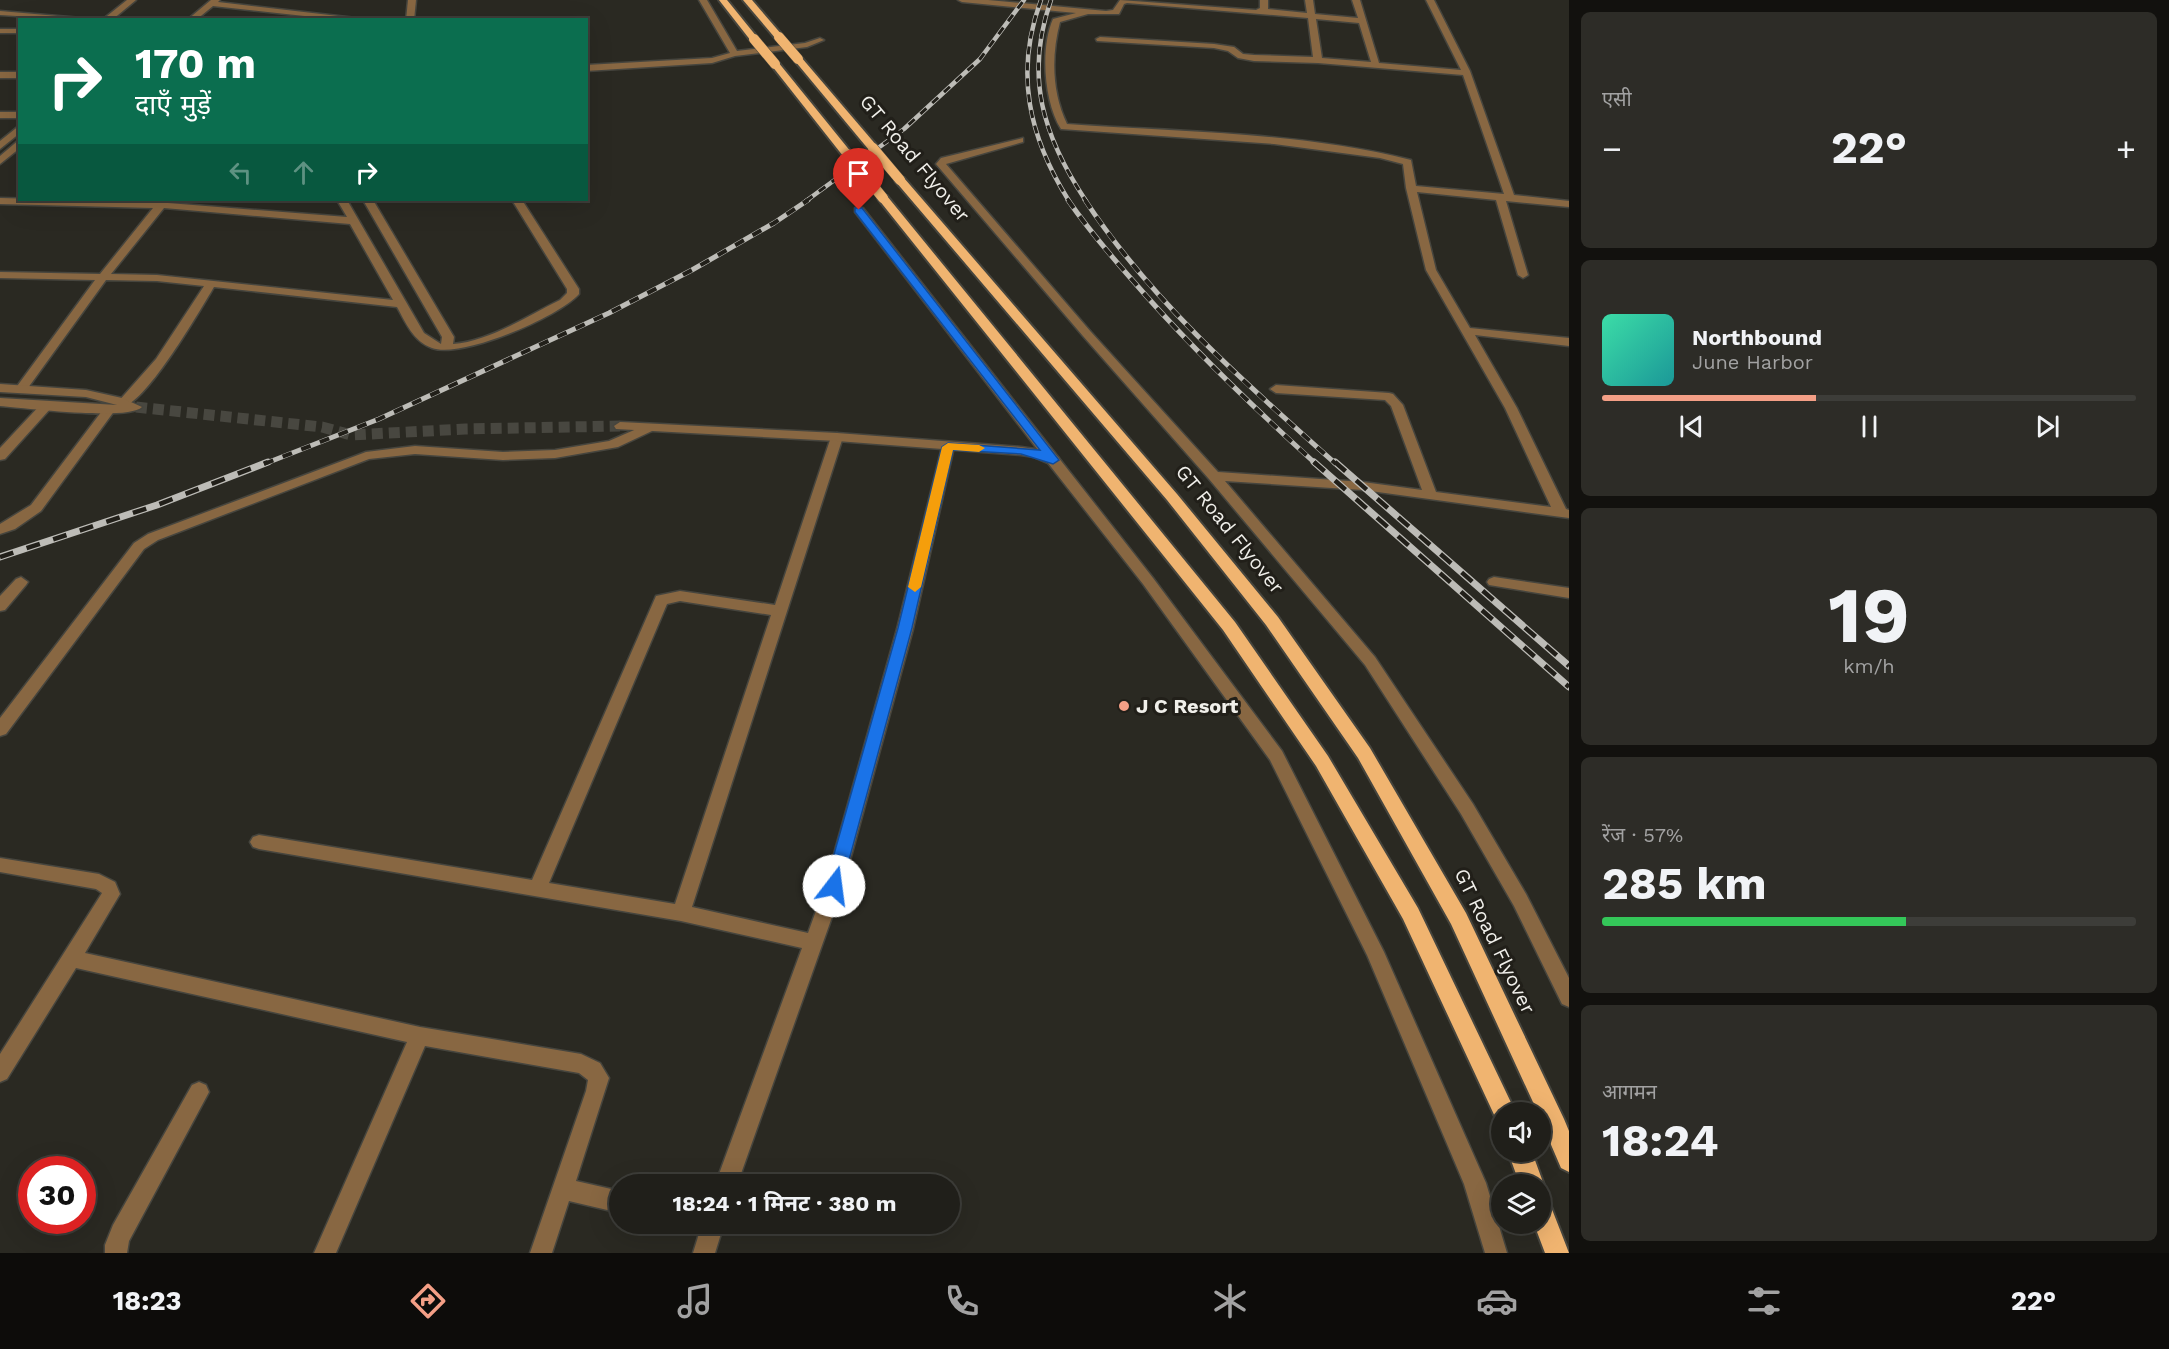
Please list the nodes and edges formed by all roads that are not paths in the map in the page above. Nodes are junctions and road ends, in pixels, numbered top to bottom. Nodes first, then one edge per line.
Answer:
1 (132, 0) edge
2 (412, 0) edge
3 (703, 0) edge
4 (723, 0) edge
5 (747, 0) edge
6 (962, 0) edge
7 (1264, 0) edge
8 (1309, 0) edge
9 (1356, 0) edge
10 (1430, 0) edge
11 (213, 2) edge
12 (1262, 11) junction
13 (1086, 12) junction
14 (0, 13) edge
15 (1311, 17) junction
16 (58, 18) edge
17 (109, 18) edge
18 (193, 18) edge
19 (352, 18) edge
20 (410, 18) edge
21 (1363, 21) junction
22 (0, 31) edge
23 (18, 31) edge
24 (1100, 39) dead end
25 (820, 40) dead end
26 (735, 54) junction
27 (1318, 60) junction
28 (588, 61) edge
29 (1376, 66) junction
30 (588, 68) edge
31 (0, 70) edge
32 (18, 70) edge
33 (1466, 73) junction
34 (0, 75) edge
35 (18, 75) edge
36 (0, 115) edge
37 (18, 115) edge
38 (18, 130) edge
39 (1020, 140) dead end
40 (18, 144) edge
41 (0, 146) edge
42 (0, 161) edge
43 (1411, 188) junction
44 (1505, 197) junction
45 (0, 201) edge
46 (18, 201) edge
47 (164, 201) edge
48 (343, 201) edge
49 (369, 201) edge
50 (518, 201) edge
51 (1569, 204) edge
52 (859, 210) dead end
53 (353, 220) junction
54 (0, 274) edge
55 (1523, 275) dead end
56 (104, 276) junction
57 (211, 284) junction
58 (403, 304) junction
59 (1465, 332) junction
60 (1569, 342) edge
61 (446, 348) junction
62 (0, 388) edge
63 (21, 389) junction
64 (1276, 389) dead end
65 (0, 402) edge
66 (47, 405) junction
67 (129, 405) junction
68 (109, 410) junction
69 (620, 426) tunnel mouth
70 (648, 428) junction
71 (837, 437) junction
72 (948, 447) junction
73 (0, 456) edge
74 (1053, 460) junction
75 (1214, 476) junction
76 (1431, 496) junction
77 (1565, 513) edge
78 (0, 529) edge
79 (21, 582) dead end
80 (1494, 582) dead end
81 (1569, 593) edge
82 (0, 606) edge
83 (780, 611) junction
84 (0, 730) edge
85 (259, 843) dead end
86 (0, 865) edge
87 (537, 889) junction
88 (681, 913) junction
89 (815, 943) junction
90 (70, 958) junction
91 (1569, 998) edge
92 (420, 1036) junction
93 (0, 1072) edge
94 (199, 1092) dead end
95 (1500, 1102) edge
96 (1569, 1160) edge
97 (730, 1174) edge
98 (564, 1189) junction
99 (609, 1199) edge
100 (710, 1234) edge
101 (1550, 1234) edge
102 (116, 1253) edge
103 (326, 1253) edge
104 (541, 1253) edge
105 (704, 1253) edge
106 (1496, 1253) edge
107 (1557, 1253) edge

1 - 17 street
2 - 20 street
3 - 26 street
4 - 95 highway, bridge
5 - 96 highway, GT Road Flyover, bridge
6 - 13 street
7 - 12 street
8 - 15 street
9 - 21 street
10 - 33 street
11 - 18 street
11 - 19 street
12 - 13 street
12 - 15 street
13 - 43 street
14 - 16 street
15 - 21 street
15 - 27 street
21 - 29 street
22 - 23 street
24 - 27 street
25 - 26 street
26 - 28 street
26 - 30 street
27 - 29 street
29 - 33 street
31 - 32 street
33 - 44 street
34 - 35 street
36 - 37 street
38 - 41 street
39 - 75 street
40 - 42 street
43 - 44 street
43 - 59 street
44 - 51 street
44 - 55 street
45 - 46 street
47 - 53 street
47 - 56 street
48 - 53 street
49 - 61 street
50 - 61 street
52 - 74 street
53 - 58 street
54 - 56 street
56 - 57 street
56 - 63 street
57 - 58 street
57 - 67 street
58 - 61 street
59 - 60 street
59 - 77 street
62 - 63 street
63 - 67 street
64 - 76 street
65 - 66 street
66 - 68 street
66 - 73 street
67 - 68 street
68 - 78 street
69 - 70 street
70 - 71 street
70 - 84 street
71 - 72 street
71 - 83 street
72 - 74 street
72 - 89 street
74 - 106 street
75 - 76 street
75 - 91 street
76 - 77 street
79 - 82 street
80 - 81 street
83 - 87 street
83 - 88 street
85 - 87 street
86 - 90 street
87 - 88 street
88 - 89 street
89 - 97 street
90 - 92 street
90 - 93 street
92 - 98 street
92 - 103 street
94 - 102 street
98 - 99 street
98 - 104 street
100 - 105 street
101 - 107 highway

